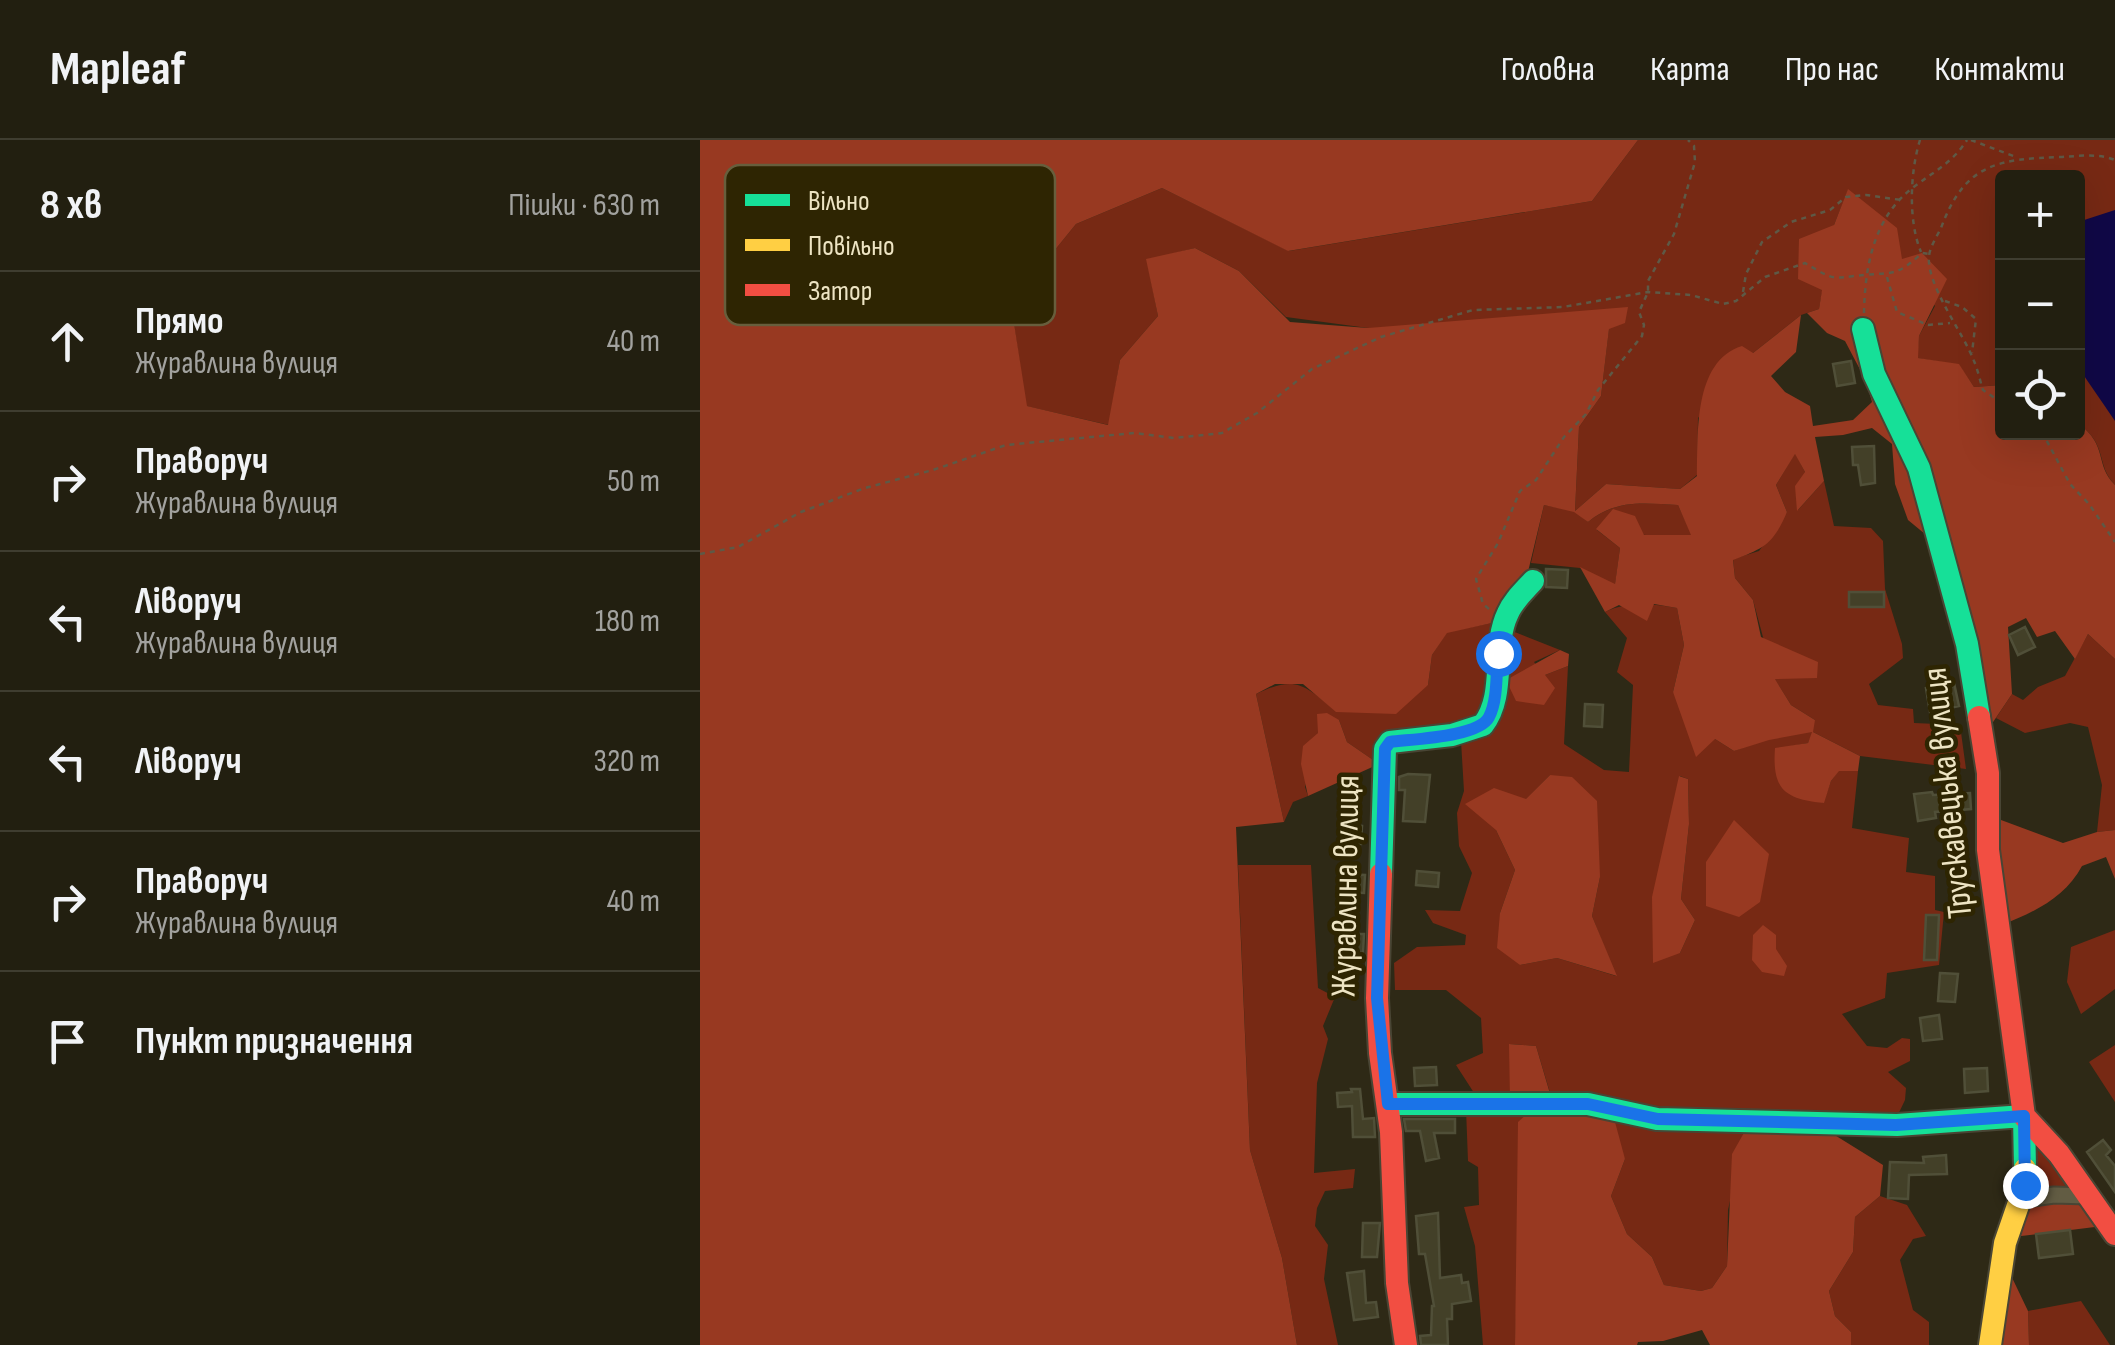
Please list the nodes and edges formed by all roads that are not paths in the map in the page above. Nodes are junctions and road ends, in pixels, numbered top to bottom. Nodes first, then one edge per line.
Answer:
1 (1864, 329) road end
2 (1533, 581) dead end
3 (1388, 1104) junction
4 (2024, 1116) junction
5 (2088, 1196) junction
6 (2019, 1200) junction
7 (2115, 1234) edge
8 (1406, 1345) edge
9 (1990, 1345) edge

1 - 4 street, Трускавецька вулиця
2 - 3 street, Журавлина вулиця
3 - 4 street
3 - 8 street, Журавлина вулиця
4 - 5 street
4 - 6 street
5 - 6 street
5 - 7 street
6 - 9 street

